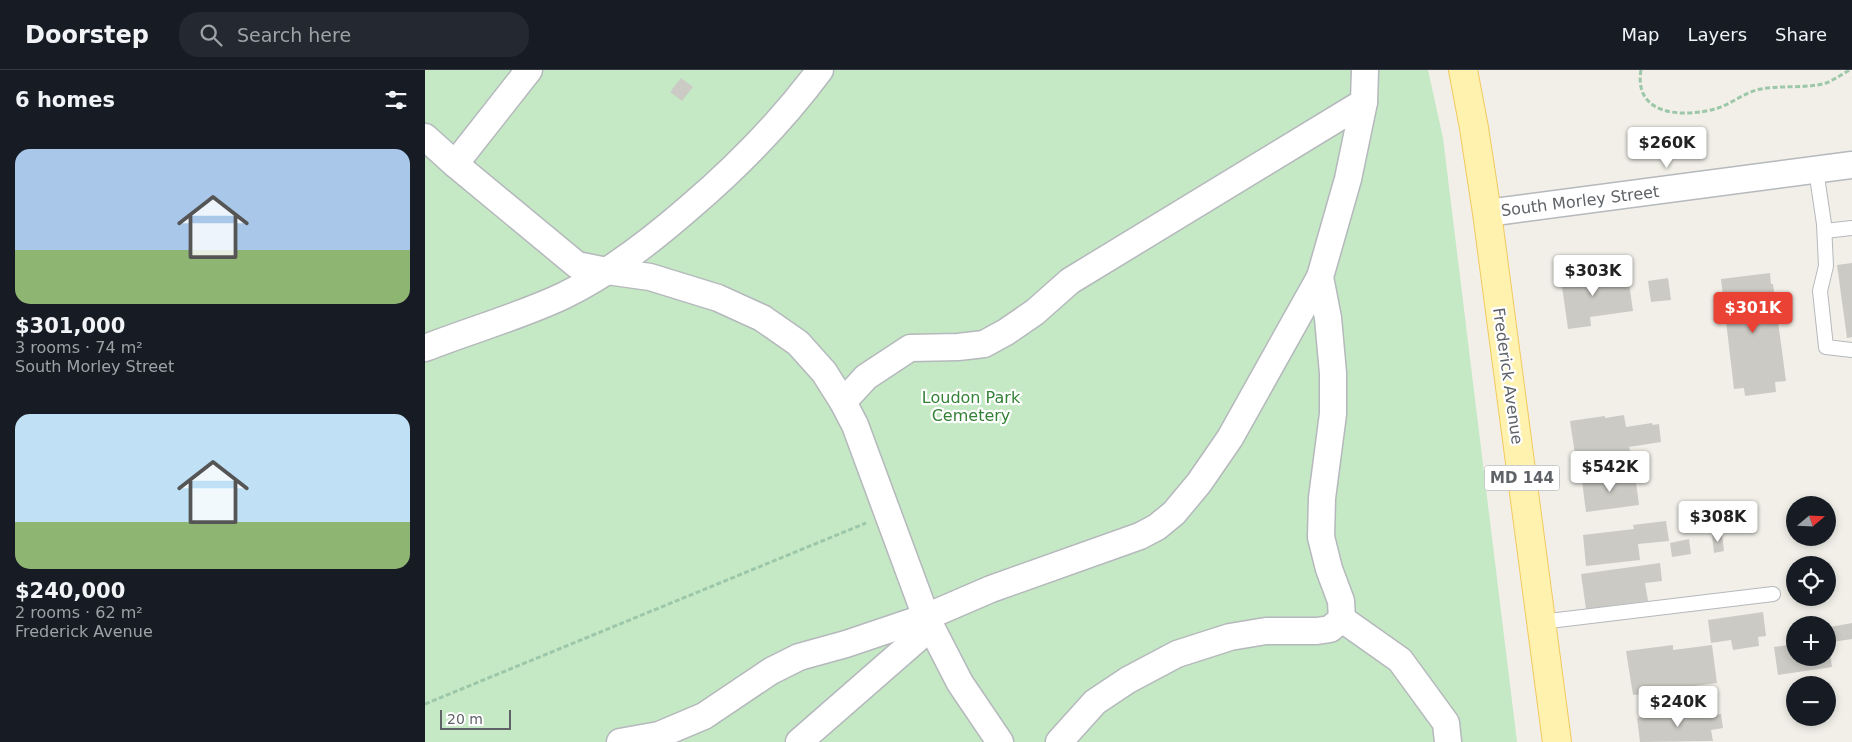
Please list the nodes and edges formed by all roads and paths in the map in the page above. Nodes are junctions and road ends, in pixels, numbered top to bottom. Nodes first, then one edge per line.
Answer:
1 (529, 70) edge
2 (820, 70) edge
3 (1365, 70) edge
4 (1463, 70) edge
5 (1641, 70) edge
6 (1849, 70) edge
7 (1364, 102) junction
8 (425, 137) edge
9 (455, 164) junction
10 (1852, 166) edge
11 (1817, 170) junction
12 (1487, 213) junction
13 (1852, 228) edge
14 (1825, 231) junction
15 (607, 271) junction
16 (1320, 277) junction
17 (425, 348) edge
18 (1852, 350) edge
19 (843, 402) junction
20 (888, 514) junction
21 (1773, 594) dead end
22 (927, 617) junction
23 (1342, 619) junction
24 (1541, 622) junction
25 (425, 704) edge
26 (620, 742) edge
27 (799, 742) edge
28 (1000, 742) edge
29 (1059, 742) edge
30 (1448, 742) edge
31 (1557, 742) edge

1 - 9 street
2 - 15 street
3 - 7 street
4 - 12 main road, Frederick Avenue / MD 144
5 - 6 path
7 - 16 street
7 - 19 street
8 - 9 street
9 - 15 street
10 - 11 street, South Morley Street
11 - 12 street, South Morley Street
11 - 14 lane
12 - 24 main road, Frederick Avenue / MD 144
13 - 14 lane
14 - 18 lane
15 - 17 street
15 - 19 street
16 - 22 street
16 - 23 street
19 - 20 street
20 - 22 street
20 - 25 path
21 - 24 lane
22 - 26 street
22 - 27 street
22 - 28 street
23 - 29 street
23 - 30 street
24 - 31 main road, Frederick Avenue / MD 144

